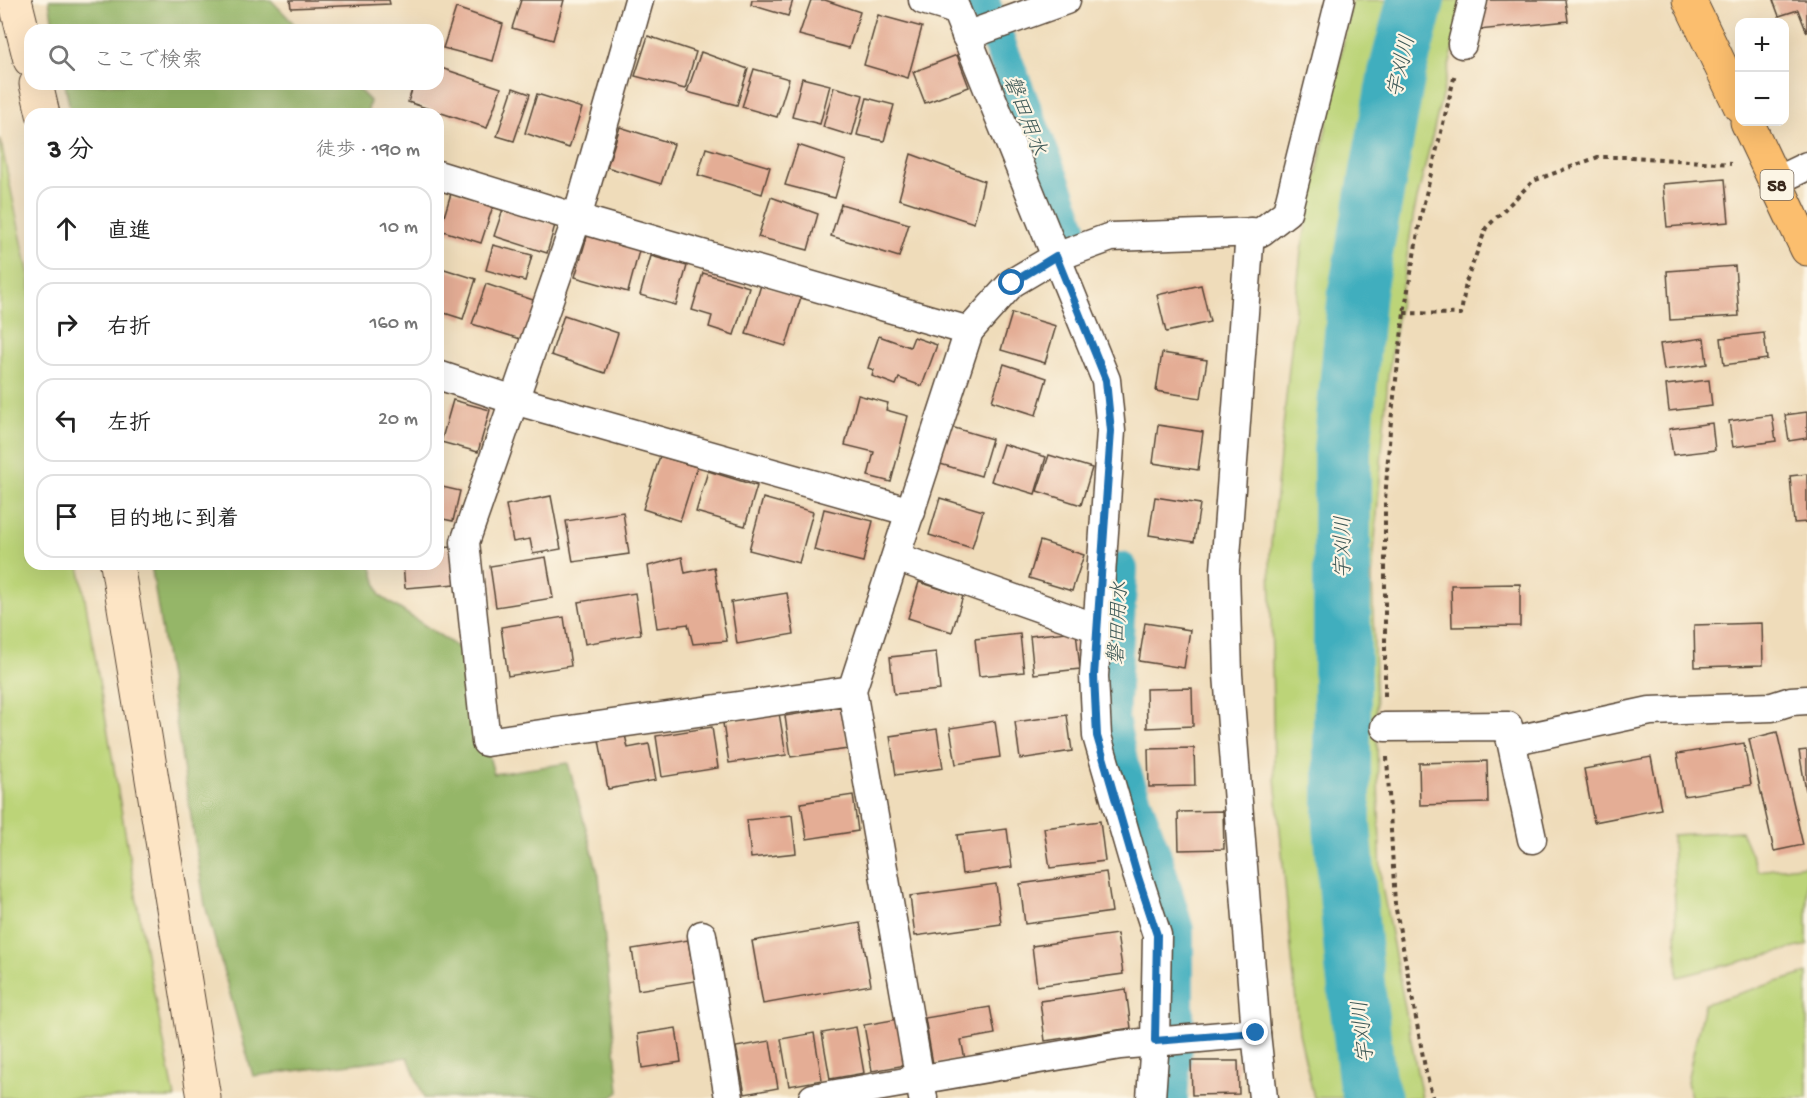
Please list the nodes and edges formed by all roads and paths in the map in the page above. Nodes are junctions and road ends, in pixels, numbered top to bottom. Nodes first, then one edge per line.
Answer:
1 (15, 0) edge
2 (639, 0) edge
3 (923, 0) edge
4 (1066, 0) edge
5 (1340, 0) edge
6 (1473, 0) edge
7 (1689, 0) edge
8 (971, 20) edge
9 (24, 36) edge
10 (1462, 44) joint
11 (37, 90) edge
12 (1735, 96) edge
13 (42, 108) edge
14 (1749, 126) edge
15 (1734, 164) dead end
16 (1807, 166) edge
17 (444, 177) edge
18 (1776, 181) junction
19 (577, 218) junction
20 (1250, 232) junction
21 (1807, 249) edge
22 (1056, 256) junction
23 (1404, 313) junction
24 (969, 331) junction
25 (444, 377) edge
26 (514, 400) junction
27 (910, 512) junction
28 (896, 557) junction
29 (118, 570) edge
30 (1097, 628) junction
31 (852, 690) junction
32 (1807, 700) edge
33 (1385, 727) junction
34 (1511, 741) junction
35 (1532, 839) dead end
36 (702, 935) dead end
37 (1256, 1033) junction
38 (1155, 1041) junction
39 (922, 1088) edge
40 (204, 1098) edge
41 (729, 1098) edge
42 (813, 1098) edge
43 (1151, 1098) edge
44 (1263, 1098) edge
45 (1433, 1098) edge

1 - 9 street
2 - 19 street
3 - 8 street
4 - 8 street
5 - 20 street
6 - 10 street
7 - 12 main road
8 - 22 street
10 - 23 path
11 - 13 street
14 - 18 main road, 58
15 - 23 path
16 - 18 street
17 - 19 street
18 - 21 main road, 58
19 - 24 street
19 - 26 street
20 - 22 street
20 - 37 street
22 - 24 street
22 - 30 street
23 - 33 path
24 - 27 street
25 - 26 street
26 - 27 street
26 - 31 street
27 - 28 street
28 - 30 street
28 - 31 street
29 - 40 street
30 - 38 street
31 - 39 street
32 - 34 street
33 - 34 street
33 - 45 path
34 - 35 street
36 - 41 street
37 - 38 street
37 - 44 street
38 - 39 street
38 - 43 street
39 - 42 street

